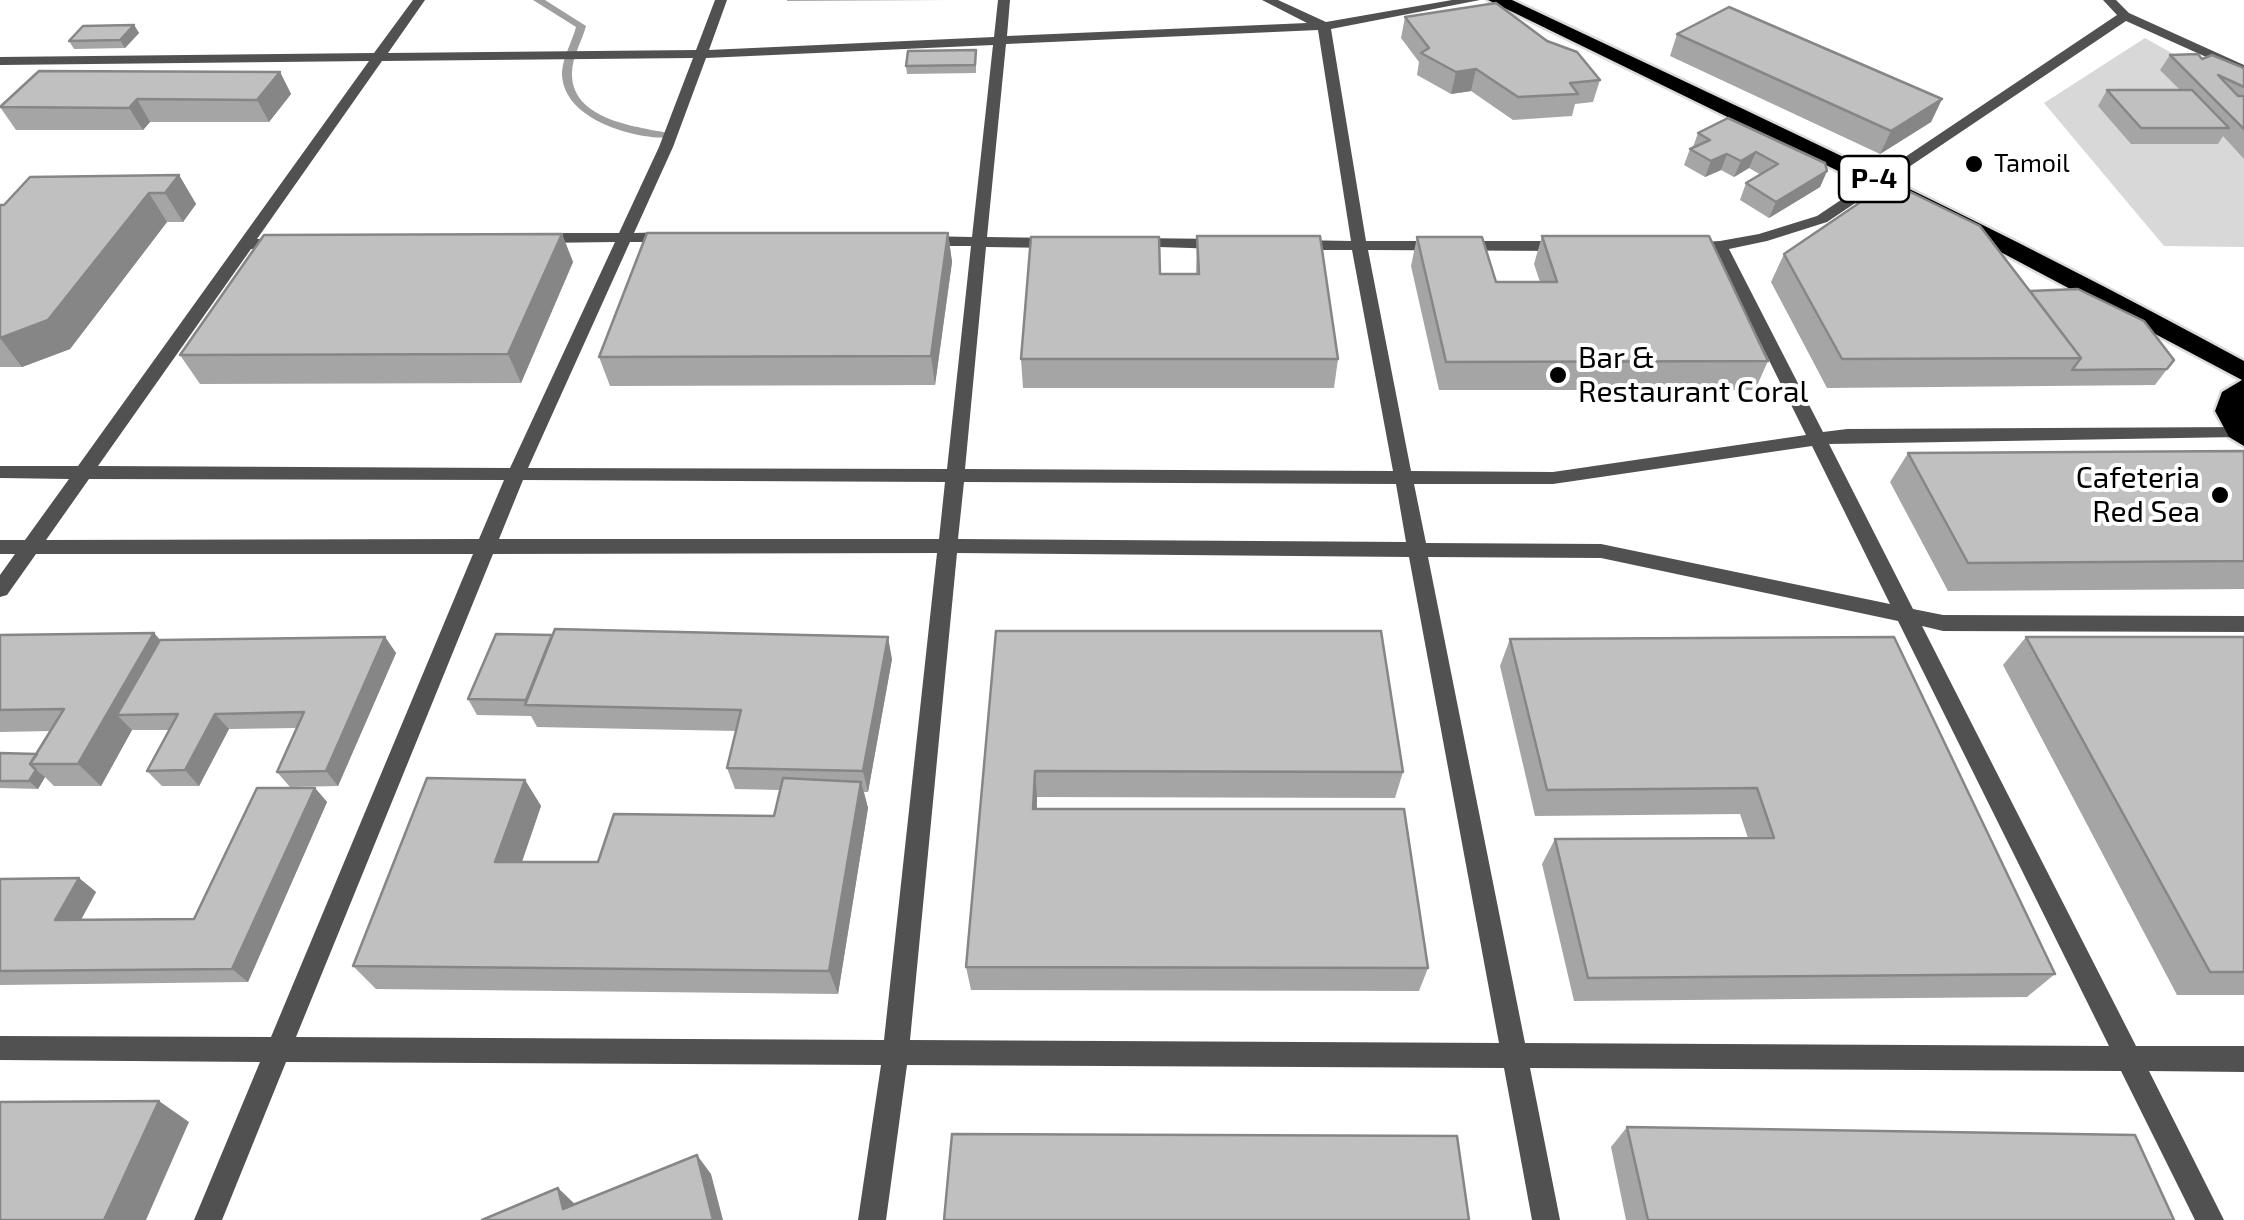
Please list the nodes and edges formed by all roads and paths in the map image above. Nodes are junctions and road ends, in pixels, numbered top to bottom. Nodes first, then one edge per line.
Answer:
1 (418, 0) edge
2 (720, 0) edge
3 (1004, 0) edge
4 (1268, 0) edge
5 (1474, 0) edge
6 (1497, 0) edge
7 (2109, 0) edge
8 (2125, 16) junction
9 (1324, 26) junction
10 (1000, 40) junction
11 (702, 54) junction
12 (377, 56) junction
13 (0, 61) edge
14 (2244, 70) edge
15 (1876, 180) junction
16 (626, 236) junction
17 (526, 238) edge
18 (685, 238) edge
19 (902, 241) edge
20 (981, 242) junction
21 (306, 243) edge
22 (1080, 243) edge
23 (1120, 243) edge
24 (247, 244) junction
25 (1239, 244) edge
26 (1279, 245) edge
27 (1358, 246) junction
28 (1587, 246) edge
29 (1663, 246) edge
30 (1720, 246) junction
31 (2238, 362) edge
32 (2244, 388) edge
33 (2241, 434) edge
34 (1817, 438) junction
35 (0, 472) edge
36 (84, 472) junction
37 (516, 474) junction
38 (954, 475) junction
39 (1403, 478) junction
40 (950, 546) junction
41 (0, 547) edge
42 (31, 547) junction
43 (485, 548) junction
44 (1417, 550) junction
45 (0, 590) edge
46 (1906, 616) junction
47 (2244, 624) edge
48 (0, 1048) edge
49 (278, 1049) junction
50 (896, 1050) junction
51 (1515, 1057) junction
52 (2130, 1060) junction
53 (2244, 1060) edge
54 (208, 1220) edge
55 (872, 1220) edge
56 (1546, 1220) edge
57 (2210, 1220) edge

1 - 12 street
2 - 11 street
3 - 10 street
4 - 9 street
5 - 9 street
6 - 15 highway, P-4
7 - 8 street
8 - 14 street
8 - 15 street
9 - 10 street
9 - 27 street
10 - 11 street
10 - 20 street
11 - 12 street
11 - 16 street
12 - 13 street
12 - 24 street
15 - 30 street
15 - 31 highway, P-4
16 - 17 street
16 - 18 street
16 - 37 street
19 - 20 street
20 - 22 street
20 - 38 street
21 - 24 street
23 - 25 street
24 - 36 street
26 - 27 street
27 - 28 street
27 - 39 street
29 - 30 street
30 - 34 street
32 - 33 highway
33 - 34 street
34 - 39 street
34 - 46 street
35 - 36 street
36 - 37 street
36 - 42 street
37 - 38 street
37 - 43 street
38 - 39 street
38 - 40 street
39 - 44 street
40 - 43 street
40 - 44 street
40 - 50 street
41 - 42 street
42 - 43 street
42 - 45 street
43 - 49 street
44 - 46 street
44 - 51 street
46 - 47 street
46 - 52 street
48 - 49 street
49 - 50 street
49 - 54 street
50 - 51 street
50 - 55 street
51 - 52 street
51 - 56 street
52 - 53 street
52 - 57 street

